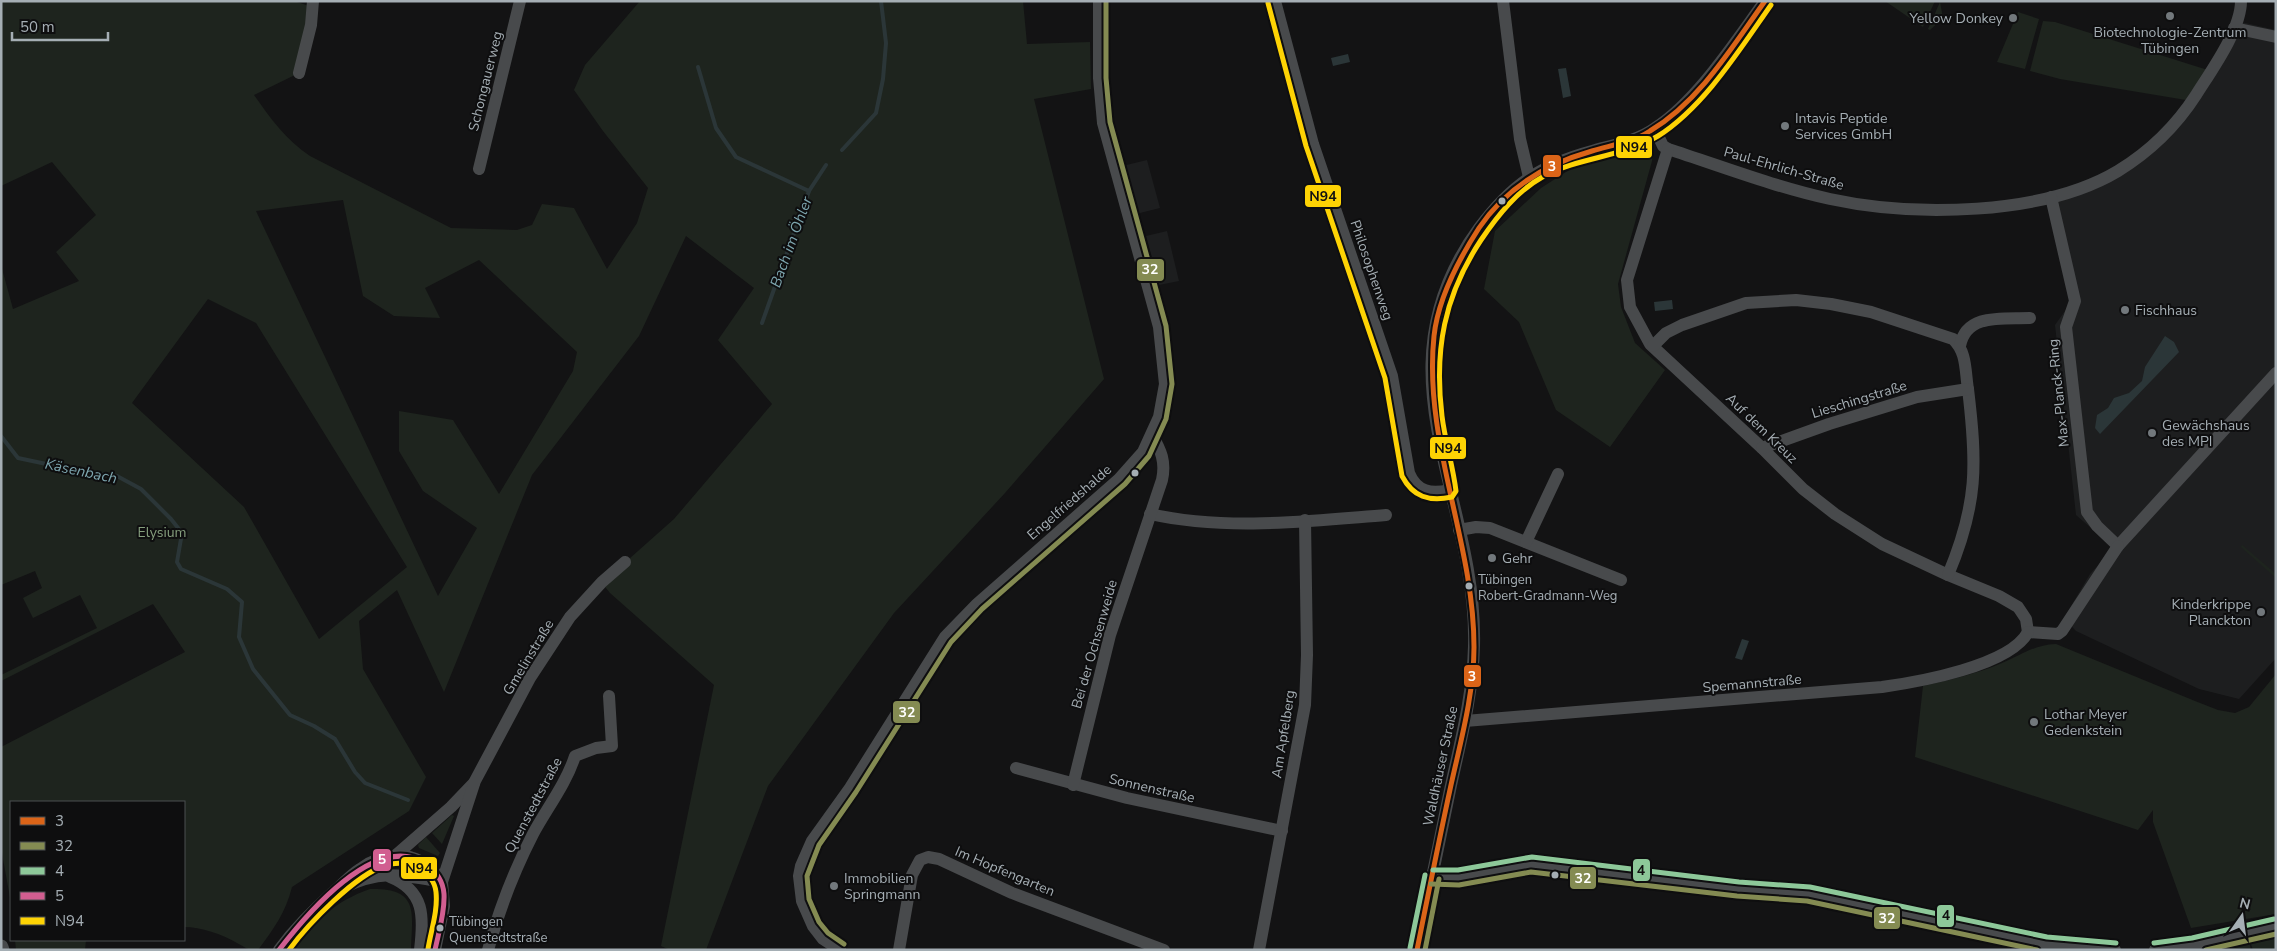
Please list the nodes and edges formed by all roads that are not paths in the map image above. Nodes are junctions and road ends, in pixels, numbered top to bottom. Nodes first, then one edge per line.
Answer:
1 (313, 1) edge
2 (520, 1) edge
3 (1099, 1) edge
4 (1275, 1) edge
5 (1503, 1) edge
6 (1765, 1) edge
7 (2241, 1) edge
8 (2234, 28) junction
9 (2276, 37) edge
10 (299, 73) dead end
11 (1655, 129) junction
12 (1668, 148) junction
13 (479, 169) dead end
14 (1529, 177) junction
15 (2051, 198) junction
16 (2030, 318) dead end
17 (1653, 346) junction
18 (1960, 346) junction
19 (2276, 373) edge
20 (1968, 388) junction
21 (1152, 435) junction
22 (1762, 448) junction
23 (1558, 474) dead end
24 (1450, 490) junction
25 (1150, 514) junction
26 (1386, 515) dead end
27 (1305, 520) junction
28 (1459, 530) junction
29 (1526, 542) junction
30 (2118, 546) junction
31 (625, 562) dead end
32 (1948, 575) junction
33 (1621, 580) dead end
34 (2028, 632) junction
35 (609, 696) dead end
36 (1465, 721) junction
37 (1016, 768) dead end
38 (476, 781) junction
39 (1073, 785) junction
40 (1282, 831) junction
41 (396, 855) junction
42 (386, 875) junction
43 (1432, 877) junction
44 (442, 882) junction
45 (331, 894) junction
46 (2276, 926) edge
47 (279, 950) edge
48 (420, 950) edge
49 (435, 950) edge
50 (488, 950) edge
51 (840, 950) edge
52 (899, 950) edge
53 (1164, 950) edge
54 (1259, 950) edge
55 (1417, 950) edge
56 (2115, 950) edge
57 (2155, 950) edge

1 - 10 street
2 - 13 street, Schongauerweg
3 - 21 street, Engelfriedshalde
4 - 24 street, Philosophenweg
5 - 14 street
6 - 11 street, Waldhäuser Straße
7 - 8 street, Paul-Ehrlich-Straße
8 - 9 street
8 - 15 street, Paul-Ehrlich-Straße
11 - 12 street
11 - 14 street, Waldhäuser Straße
12 - 15 street, Paul-Ehrlich-Straße
12 - 17 street, Auf dem Kreuz
14 - 24 street, Waldhäuser Straße
15 - 30 street, Max-Planck-Ring
16 - 18 street
17 - 18 street
17 - 22 street, Auf dem Kreuz
18 - 20 street
19 - 30 street
20 - 22 street, Lieschingstraße
20 - 32 street
21 - 25 street, Bei der Ochsenweide
21 - 51 street, Engelfriedshalde
22 - 32 street, Auf dem Kreuz
23 - 29 street
24 - 28 street, Waldhäuser Straße
25 - 27 street
25 - 39 street, Bei der Ochsenweide
26 - 27 street
27 - 40 street, Am Apfelberg
28 - 29 street
28 - 36 street, Waldhäuser Straße
29 - 33 street
30 - 34 street
31 - 38 street, Gmelinstraße
32 - 34 street, Auf dem Kreuz
34 - 36 street, Spemannstraße
35 - 50 street, Quenstedtstraße
36 - 43 street, Waldhäuser Straße
37 - 39 street, Sonnenstraße
38 - 41 street, Gmelinstraße
38 - 44 street, Gmelinstraße
39 - 40 street, Sonnenstraße
40 - 54 street, Am Apfelberg
41 - 44 street
41 - 45 street
42 - 44 street
42 - 45 street
42 - 48 street
43 - 55 street, Waldhäuser Straße
43 - 56 street
44 - 49 street, Gmelinstraße
45 - 47 street
46 - 57 street
52 - 53 street, Im Hopfengarten

